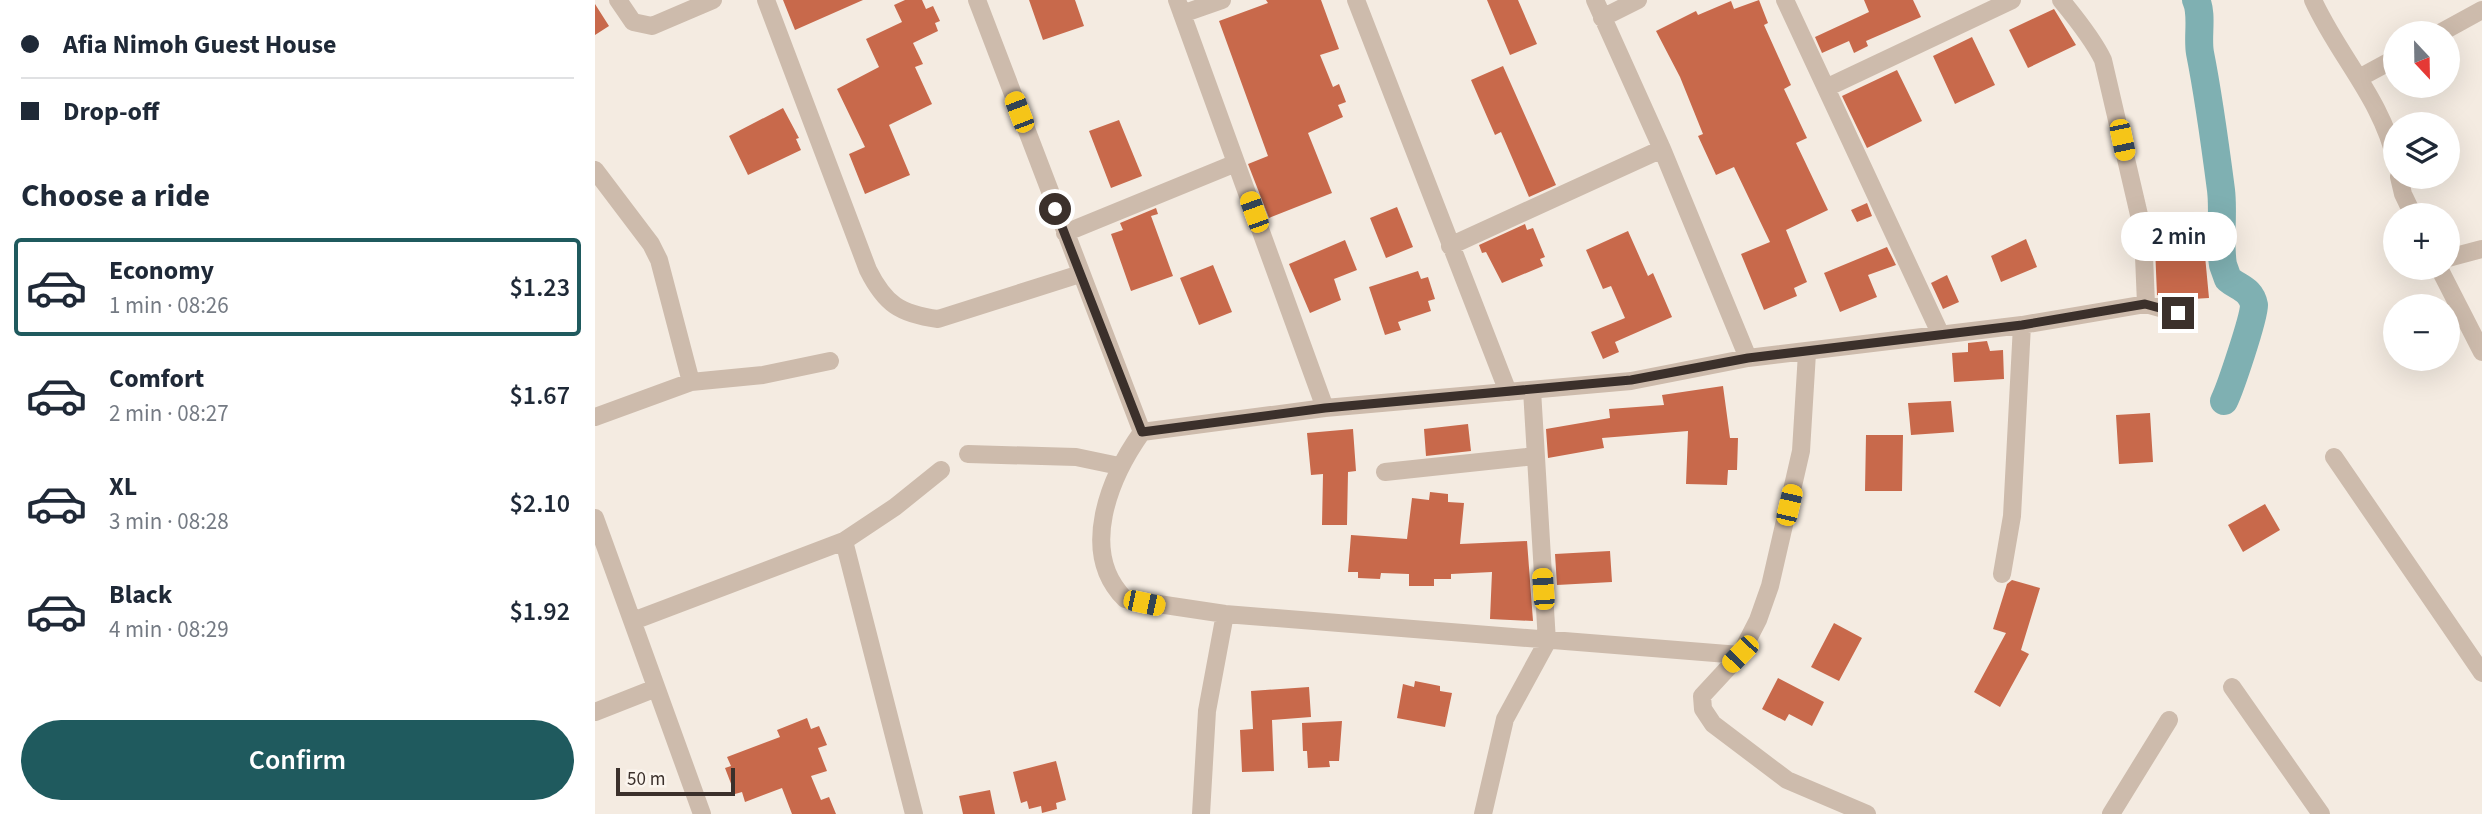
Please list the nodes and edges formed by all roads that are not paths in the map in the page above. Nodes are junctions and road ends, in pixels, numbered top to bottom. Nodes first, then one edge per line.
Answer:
1 (618, 0) edge
2 (713, 0) edge
3 (765, 0) edge
4 (977, 0) edge
5 (1222, 0) edge
6 (1356, 0) edge
7 (1595, 0) edge
8 (1638, 0) edge
9 (1785, 0) edge
10 (2012, 0) edge
11 (2061, 0) edge
12 (2313, 0) edge
13 (1179, 7) edge
14 (2482, 10) edge
15 (1602, 18) junction
16 (2461, 22) edge
17 (2383, 65) edge
18 (2361, 78) junction
19 (1826, 88) junction
20 (2383, 122) edge
21 (1662, 149) junction
22 (1236, 163) junction
23 (595, 170) edge
24 (1065, 233) junction
25 (1450, 246) junction
26 (2482, 249) edge
27 (2460, 255) edge
28 (1080, 274) junction
29 (2445, 280) edge
30 (2145, 304) junction
31 (2178, 313) dead end
32 (2022, 325) junction
33 (1940, 333) junction
34 (1807, 352) junction
35 (2482, 352) edge
36 (1748, 358) junction
37 (829, 361) dead end
38 (691, 382) junction
39 (1532, 390) junction
40 (1508, 392) junction
41 (1325, 408) junction
42 (595, 417) edge
43 (1142, 432) junction
44 (968, 454) dead end
45 (1535, 456) junction
46 (2334, 457) dead end
47 (1119, 466) junction
48 (941, 470) dead end
49 (1385, 472) dead end
50 (595, 517) edge
51 (844, 541) junction
52 (2002, 574) dead end
53 (1225, 614) junction
54 (633, 621) junction
55 (1547, 642) junction
56 (1740, 654) junction
57 (2482, 673) edge
58 (2232, 687) dead end
59 (656, 688) junction
60 (595, 712) edge
61 (2169, 720) dead end
62 (702, 814) edge
63 (914, 814) edge
64 (1201, 814) edge
65 (1483, 814) edge
66 (1867, 814) edge
67 (2111, 814) edge
68 (2321, 814) edge

1 - 2 street
3 - 28 street
4 - 24 street
5 - 13 street
6 - 25 street
7 - 15 street
8 - 15 street
9 - 19 street
10 - 19 street
11 - 30 street
12 - 18 street
13 - 22 street
14 - 16 street
15 - 21 street
17 - 18 street
18 - 20 street
19 - 33 street
21 - 25 street
21 - 36 street
22 - 24 street
22 - 41 street
23 - 38 street
24 - 28 street
25 - 40 street
26 - 27 street
28 - 43 street
29 - 35 street
30 - 31 street
30 - 32 street
32 - 33 street
32 - 52 street
33 - 34 street
34 - 36 street
34 - 56 street
36 - 39 street
37 - 38 street
38 - 42 street
39 - 40 street
39 - 45 street
40 - 41 street
41 - 43 street
43 - 47 street
44 - 47 street
45 - 49 street
45 - 55 street
46 - 57 street
47 - 53 street
48 - 51 street
50 - 54 street
51 - 54 street
51 - 63 street
53 - 55 street
53 - 64 street
54 - 59 street
55 - 56 street
55 - 65 street
56 - 66 street
58 - 68 street
59 - 60 street
59 - 62 street
61 - 67 street

